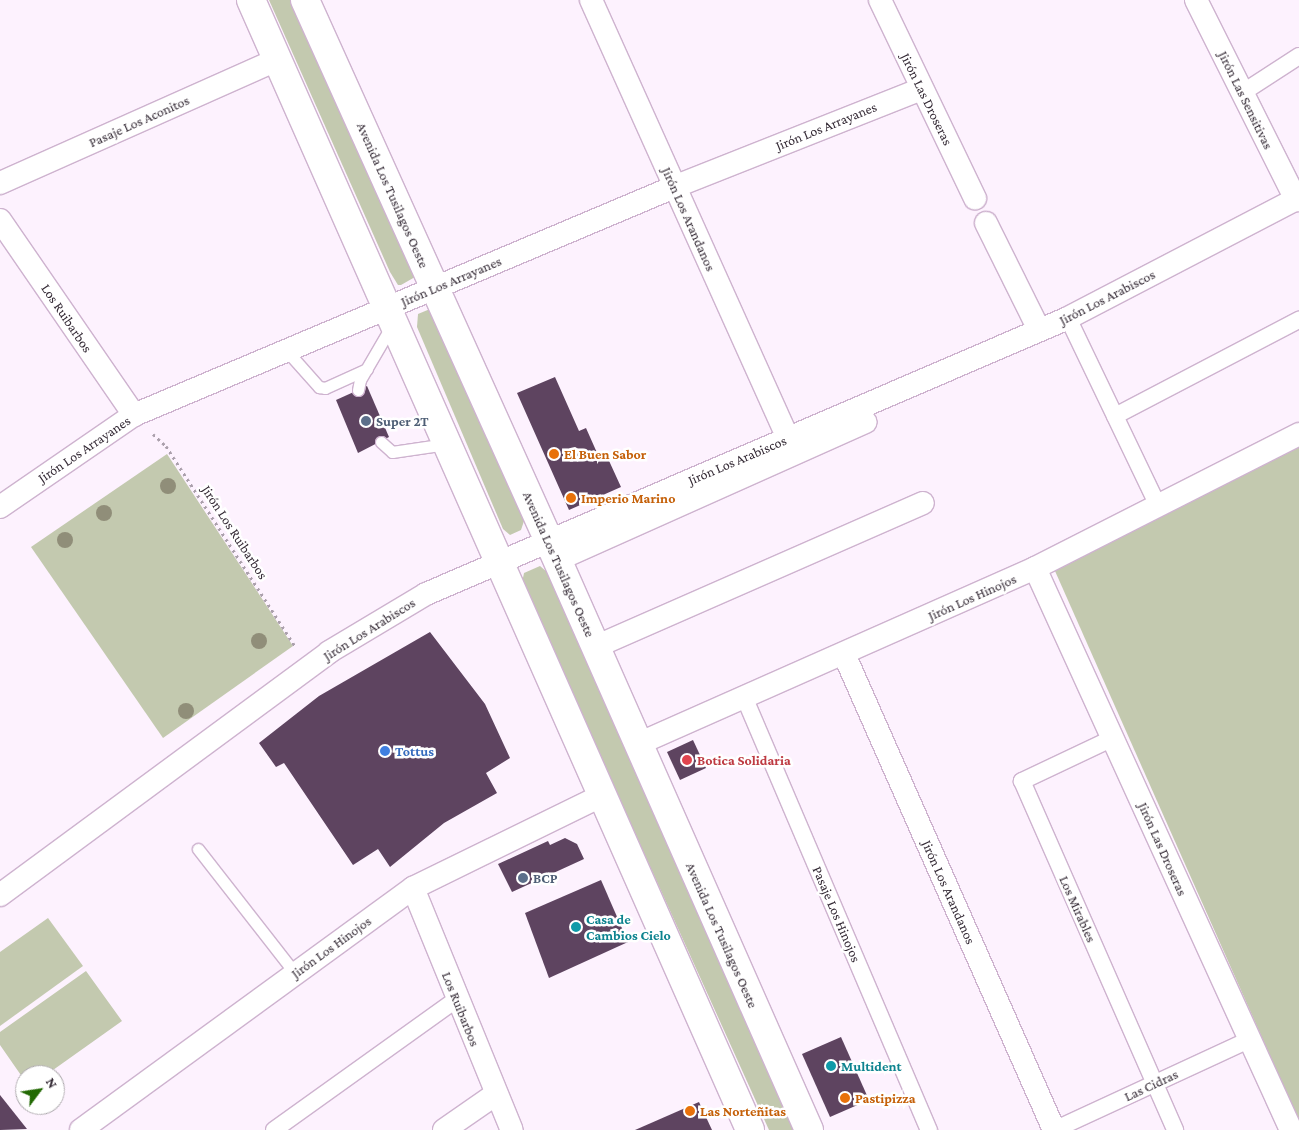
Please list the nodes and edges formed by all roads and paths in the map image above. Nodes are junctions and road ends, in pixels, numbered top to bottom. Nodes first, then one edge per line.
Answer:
1 (251, 0) edge
2 (304, 0) edge
3 (590, 0) edge
4 (880, 0) edge
5 (1196, 0) edge
6 (1299, 56) edge
7 (278, 59) junction
8 (920, 88) junction
9 (1242, 93) junction
10 (0, 183) edge
11 (674, 187) junction
12 (975, 198) dead end
13 (1298, 199) edge
14 (0, 220) edge
15 (986, 223) dead end
16 (435, 288) junction
17 (391, 315) junction
18 (1068, 318) junction
19 (1299, 320) edge
20 (1039, 330) junction
21 (286, 350) junction
22 (367, 369) junction
23 (358, 390) dead end
24 (134, 415) junction
25 (1115, 416) junction
26 (1299, 434) edge
27 (788, 439) junction
28 (381, 442) dead end
29 (448, 444) junction
30 (923, 503) dead end
31 (1158, 506) junction
32 (0, 507) edge
33 (552, 549) junction
34 (500, 561) junction
35 (1036, 568) junction
36 (595, 646) junction
37 (844, 654) junction
38 (310, 667) junction
39 (745, 699) junction
40 (1113, 738) junction
41 (638, 744) junction
42 (602, 796) junction
43 (198, 849) dead end
44 (414, 888) junction
45 (0, 895) edge
46 (295, 973) junction
47 (457, 999) junction
48 (1249, 1040) junction
49 (1154, 1084) junction
50 (496, 1094) junction
51 (81, 1130) edge
52 (274, 1130) edge
53 (444, 1130) edge
54 (512, 1130) edge
55 (750, 1130) edge
56 (809, 1130) edge
57 (929, 1130) edge
58 (1054, 1130) edge
59 (1175, 1130) edge
60 (1291, 1130) edge

1 - 7 main road
2 - 16 main road, Avenida Los Tusilagos Oeste
3 - 11 street, Jirón Los Arandanos
4 - 8 street, Jirón Las Droseras
5 - 9 street, Jirón Las Sensitivas
6 - 9 street
7 - 10 street, Pasaje Los Aconitos
7 - 17 main road
8 - 11 street, Jirón Los Arrayanes
8 - 12 street, Jirón Las Droseras
9 - 13 street, Jirón Las Sensitivas
11 - 16 street, Jirón Los Arrayanes
11 - 27 street, Jirón Los Arandanos
13 - 18 street, Jirón Los Arabiscos
14 - 24 street, Los Ruibarbos
15 - 20 street
16 - 17 street, Jirón Los Arrayanes
16 - 33 main road, Avenida Los Tusilagos Oeste
17 - 21 street, Jirón Los Arrayanes
17 - 22 lane
17 - 29 main road
18 - 20 street, Jirón Los Arabiscos
18 - 25 street
18 - 33 street
19 - 25 street
20 - 27 street, Jirón Los Arabiscos
21 - 22 lane
21 - 24 street, Jirón Los Arrayanes
22 - 23 lane
24 - 32 street, Jirón Los Arrayanes
24 - 38 path, Jirón Los Ruibarbos
25 - 31 street
26 - 31 street, Jirón Los Hinojos
27 - 33 street, Jirón Los Arabiscos
28 - 29 lane
29 - 34 main road
30 - 36 street
31 - 35 street, Jirón Los Hinojos
33 - 34 street, Jirón Los Arabiscos
33 - 36 main road, Avenida Los Tusilagos Oeste
34 - 38 street, Jirón Los Arabiscos
34 - 42 main road
35 - 37 street, Jirón Los Hinojos
35 - 40 street, Jirón Las Droseras
36 - 41 main road, Avenida Los Tusilagos Oeste
37 - 39 street, Jirón Los Hinojos
37 - 58 street, Jirón Los Arandanos
38 - 45 street, Jirón Los Arabiscos
39 - 41 street, Jirón Los Hinojos
39 - 57 street, Pasaje Los Hinojos
40 - 48 street, Jirón Las Droseras
40 - 49 street, Los Mirables
41 - 56 main road, Avenida Los Tusilagos Oeste
42 - 44 street, Jirón Los Hinojos
42 - 55 main road
43 - 46 lane
44 - 46 street, Jirón Los Hinojos
44 - 47 street, Los Ruibarbos
46 - 51 street, Jirón Los Hinojos
47 - 50 street, Los Ruibarbos
47 - 52 street
48 - 49 street, Las Cidras
48 - 60 street, Jirón Las Droseras
49 - 58 street, Las Cidras
49 - 59 street, Los Mirables
50 - 53 street
50 - 54 street, Los Ruibarbos

